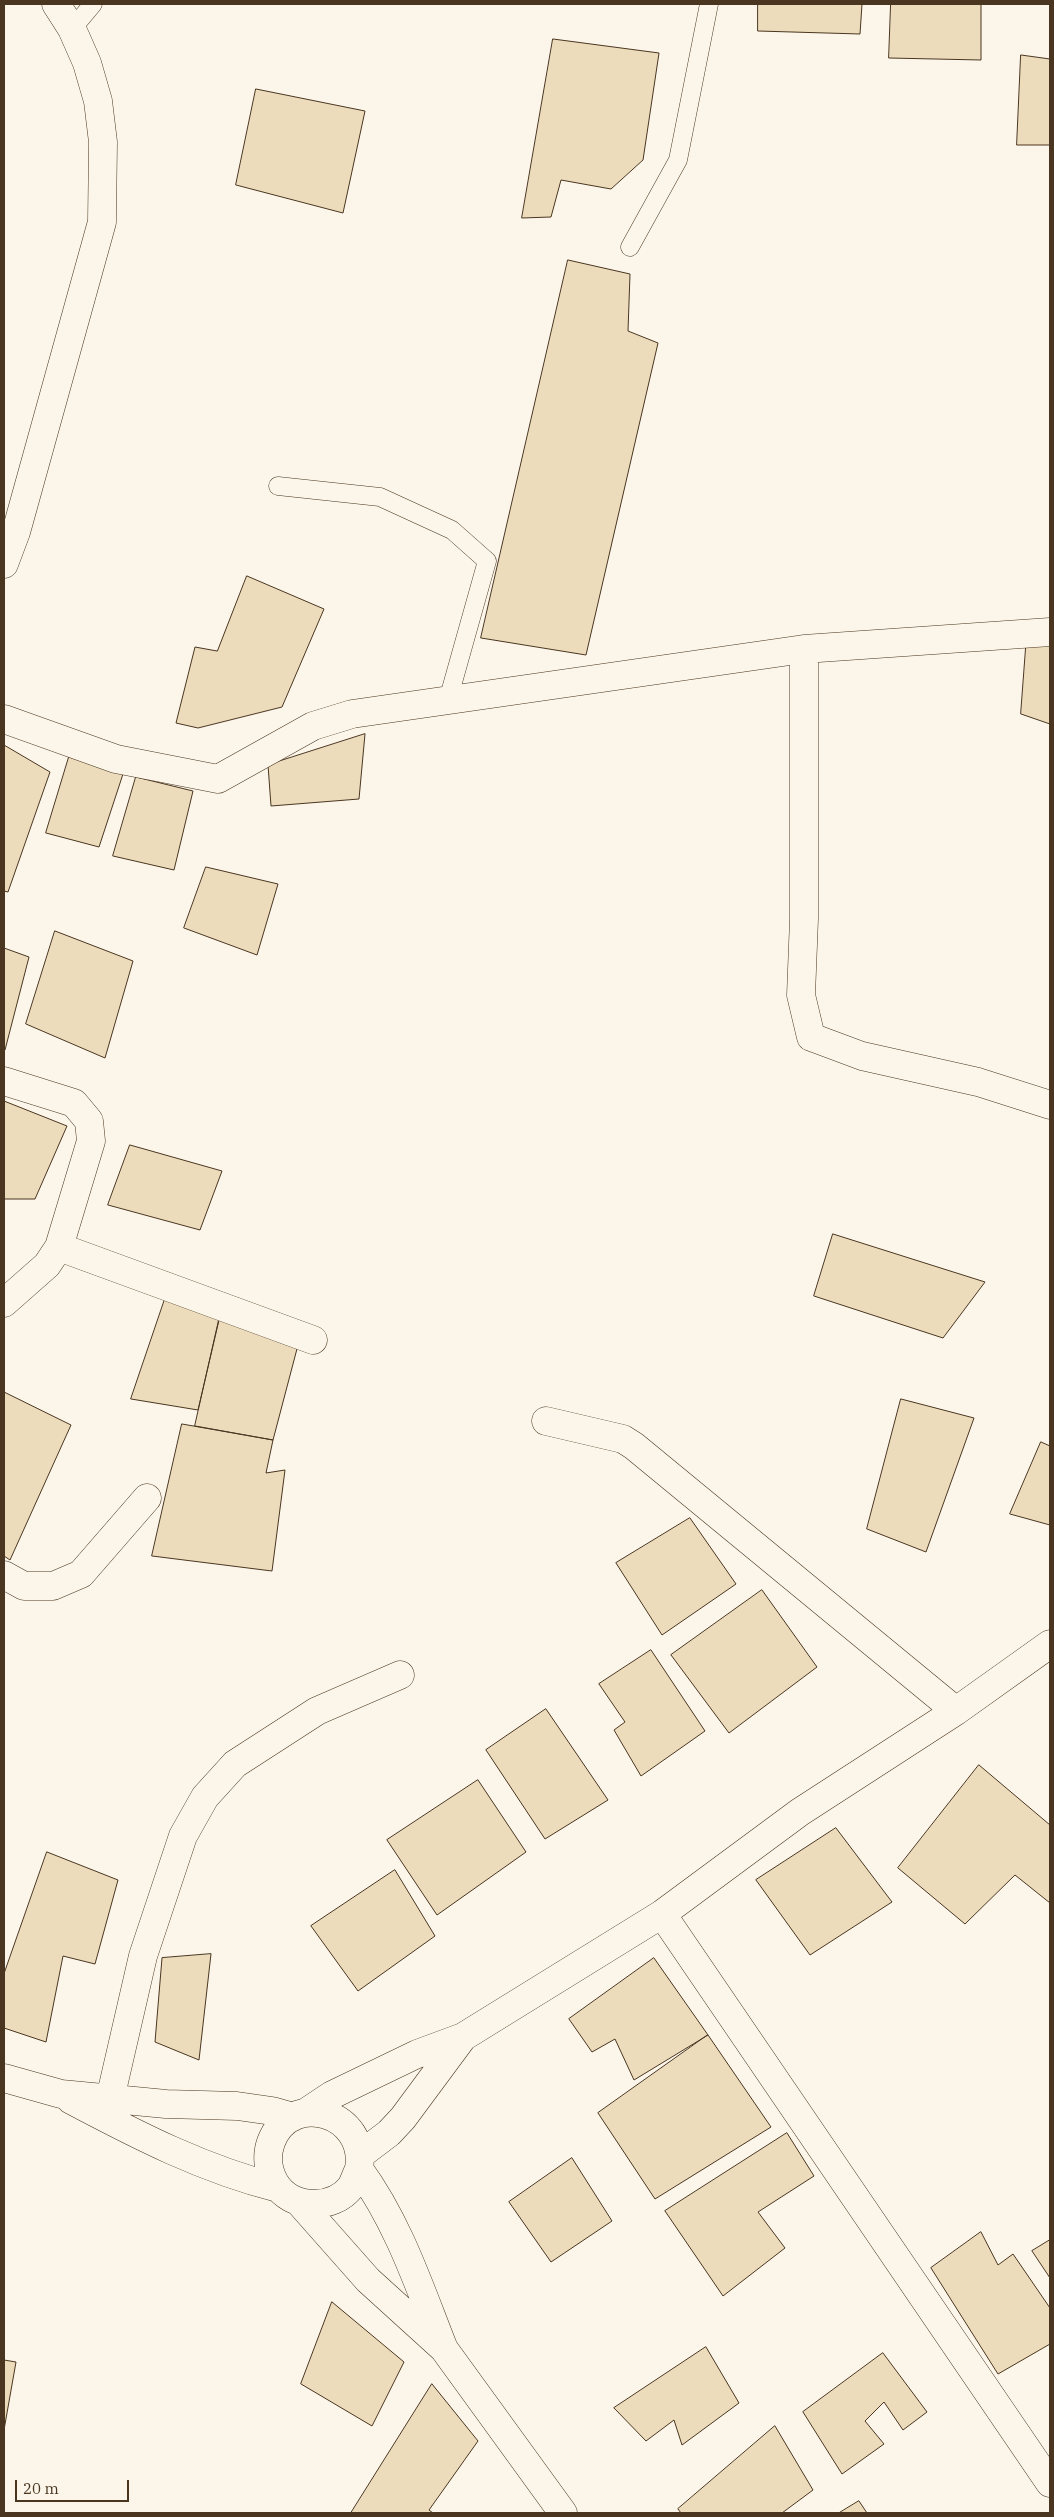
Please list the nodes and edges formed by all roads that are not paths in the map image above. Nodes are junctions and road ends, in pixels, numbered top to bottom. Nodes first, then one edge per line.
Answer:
1 (56, 4) edge
2 (93, 4) edge
3 (709, 4) edge
4 (72, 28) junction
5 (630, 247) dead end
6 (278, 486) dead end
7 (10, 531) edge
8 (4, 564) edge
9 (1050, 632) edge
10 (804, 650) junction
11 (448, 700) junction
12 (4, 719) edge
13 (4, 1081) edge
14 (1050, 1105) edge
15 (59, 1247) junction
16 (4, 1303) edge
17 (313, 1340) dead end
18 (546, 1420) dead end
19 (147, 1498) dead end
20 (4, 1575) edge
21 (1050, 1644) edge
22 (400, 1675) dead end
23 (956, 1711) junction
24 (662, 1914) junction
25 (463, 2037) junction
26 (4, 2078) edge
27 (61, 2094) junction
28 (110, 2099) junction
29 (299, 2115) junction
30 (360, 2162) junction
31 (289, 2195) junction
32 (444, 2349) junction
33 (1050, 2483) edge
34 (563, 2513) edge

1 - 4 street
2 - 4 lane
3 - 5 lane
4 - 7 street
6 - 11 lane
7 - 8 street
9 - 10 street
10 - 11 street
10 - 14 street
11 - 12 street
13 - 15 street
15 - 16 street
15 - 17 street
18 - 23 street
19 - 20 street
21 - 23 street
22 - 28 street
23 - 24 street
24 - 25 street
24 - 33 street
25 - 29 street
25 - 30 street
26 - 27 street
27 - 28 street
27 - 31 street
28 - 29 street
29 - 30 street
29 - 31 street
30 - 31 street
30 - 32 street
31 - 32 street
32 - 34 street

